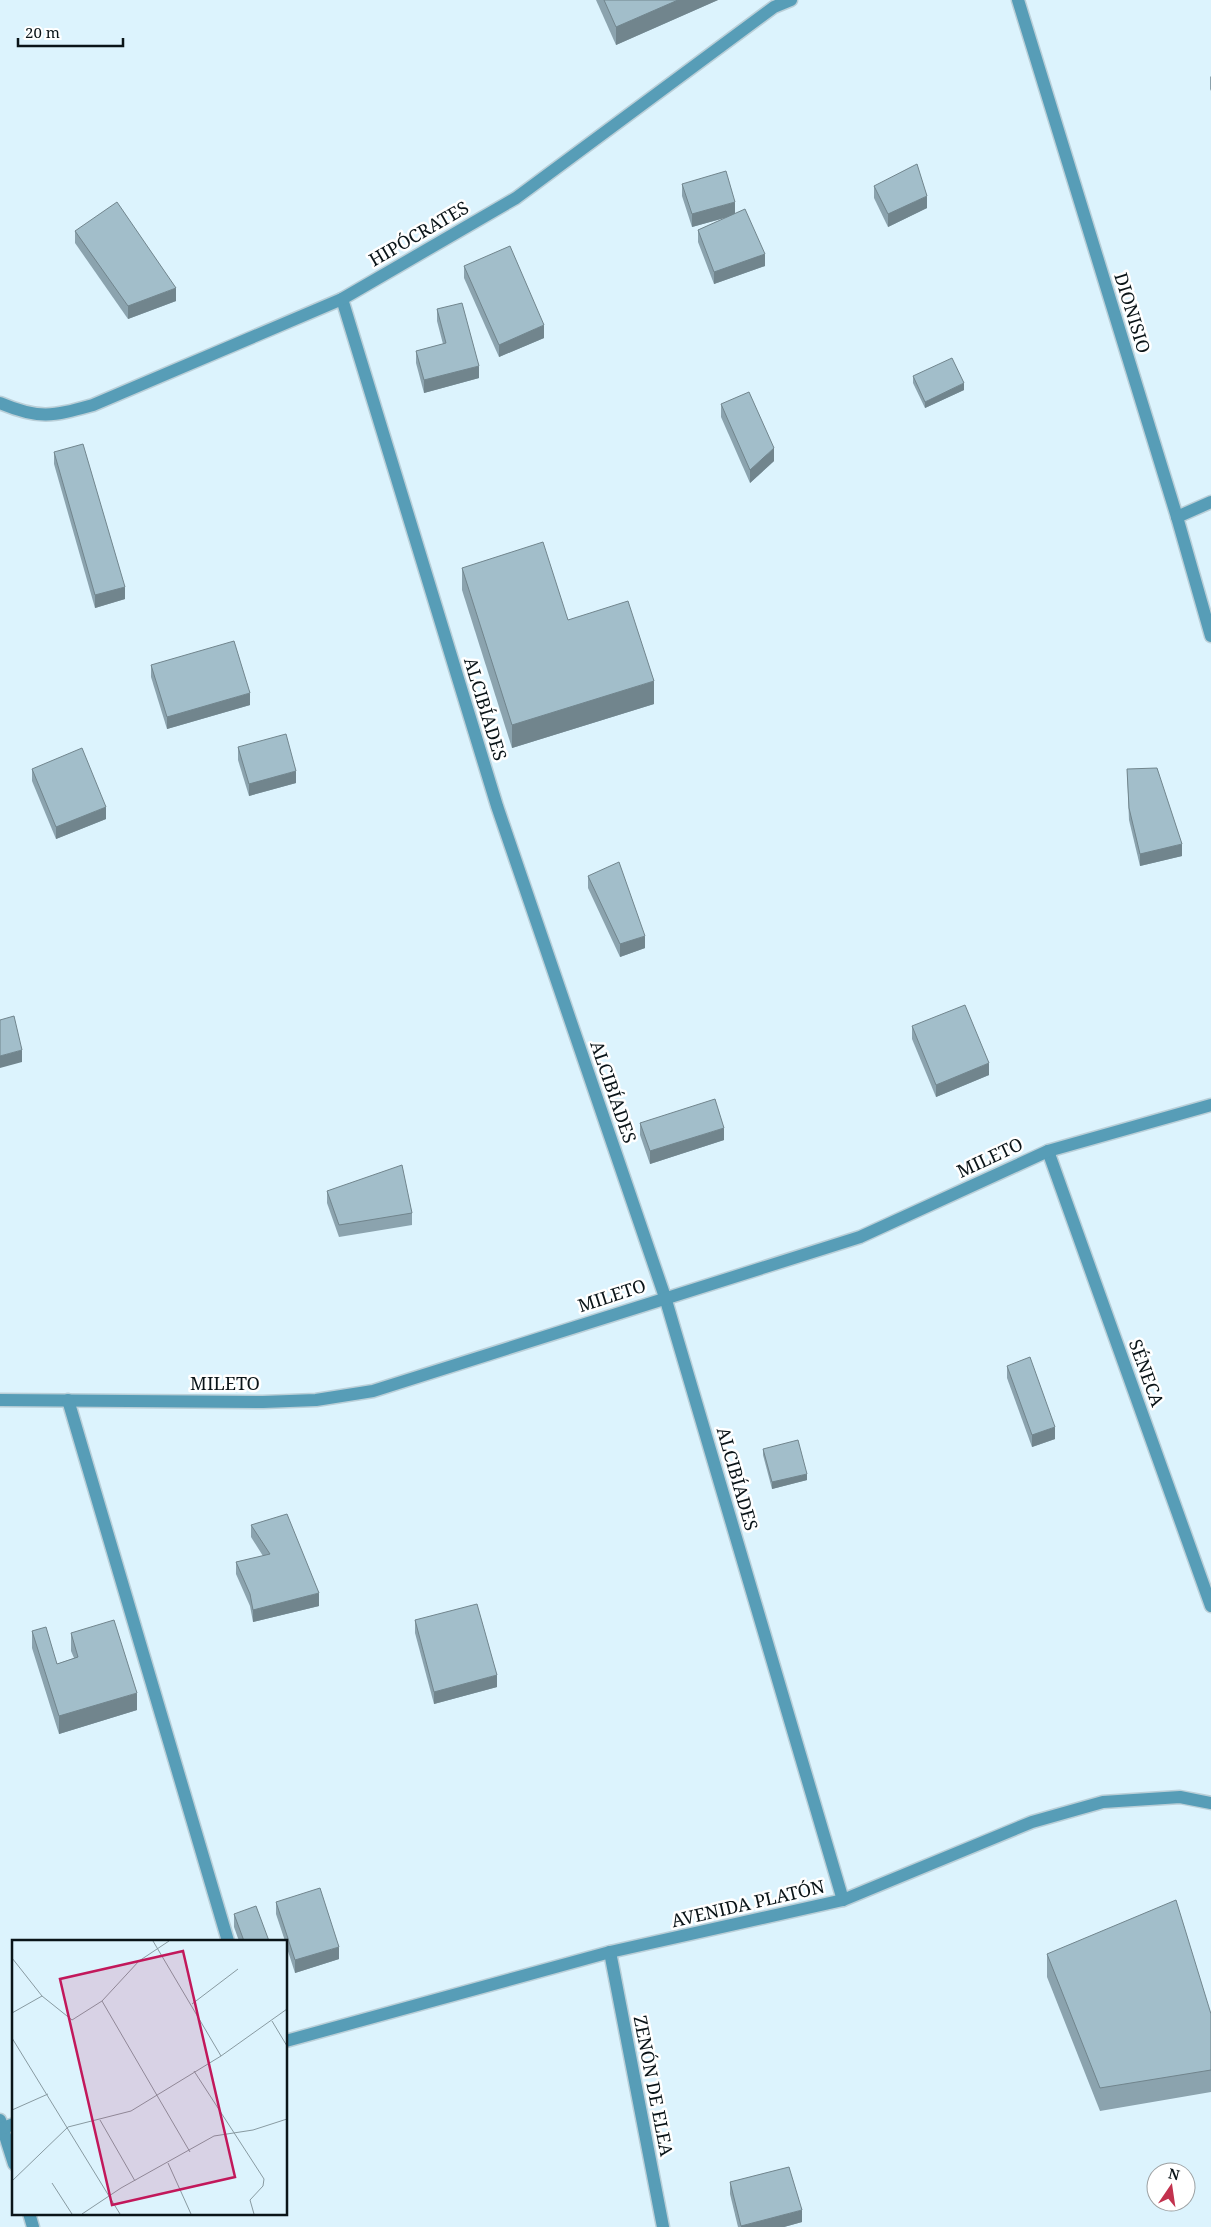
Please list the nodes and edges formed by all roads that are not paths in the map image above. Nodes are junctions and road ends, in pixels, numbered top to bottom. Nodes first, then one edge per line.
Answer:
1 (791, 0) edge
2 (1018, 0) edge
3 (342, 299) junction
4 (0, 403) edge
5 (1211, 502) edge
6 (1177, 517) junction
7 (1211, 636) edge
8 (1211, 1105) edge
9 (1048, 1151) junction
10 (665, 1297) junction
11 (0, 1400) edge
12 (68, 1400) junction
13 (1211, 1606) edge
14 (1211, 1803) edge
15 (843, 1900) junction
16 (228, 1940) edge
17 (610, 1952) junction
18 (288, 2040) edge
19 (4, 2125) edge
20 (12, 2156) edge
21 (29, 2214) edge
22 (33, 2227) edge
23 (662, 2227) edge

1 - 3 street, HIPÓCRATES
2 - 6 street, DIONISIO
3 - 4 street, HIPÓCRATES
3 - 10 street, ALCIBÍADES
5 - 6 street
6 - 7 street, DIONISIO
8 - 9 street, MILETO
9 - 10 street, MILETO
9 - 13 street, SÉNECA
10 - 12 street, MILETO
10 - 15 street, ALCIBÍADES
11 - 12 street, MILETO
12 - 16 street
14 - 15 street, AVENIDA PLATÓN
15 - 17 street, AVENIDA PLATÓN
17 - 18 street, AVENIDA PLATÓN
17 - 23 street, ZENÓN DE ELEA
19 - 20 street
21 - 22 street

